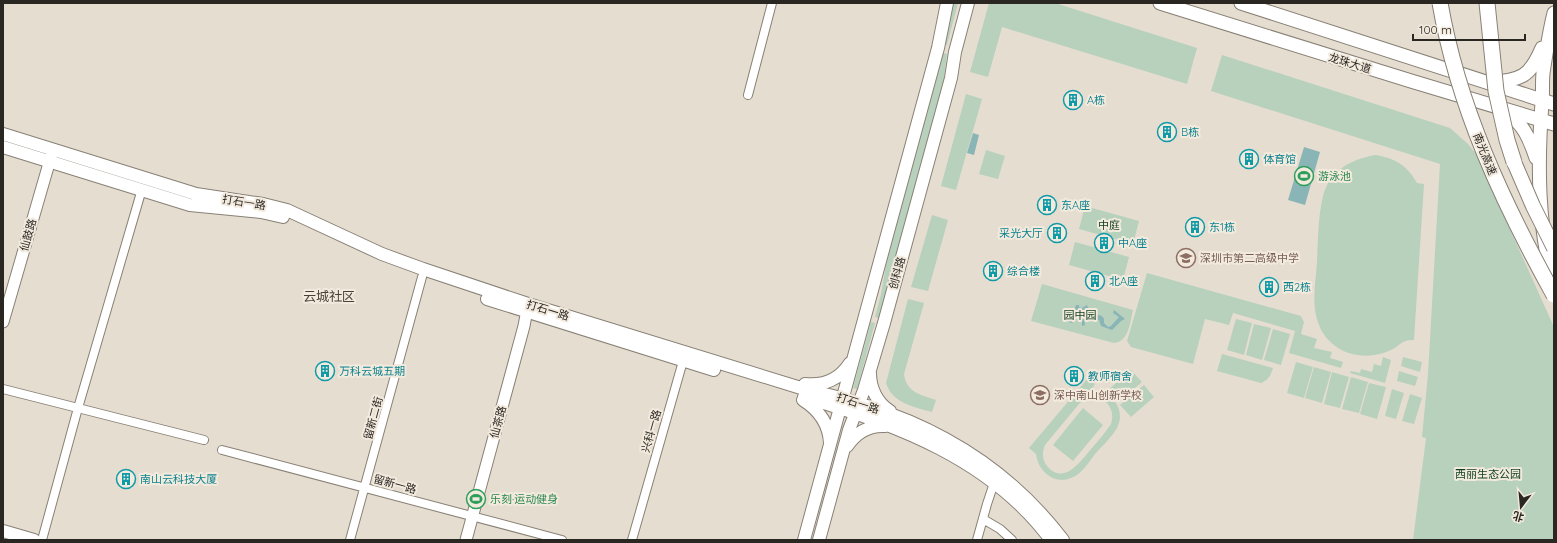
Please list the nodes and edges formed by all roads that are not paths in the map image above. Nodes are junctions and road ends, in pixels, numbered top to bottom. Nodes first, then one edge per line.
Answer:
1 (772, 3) edge
2 (947, 3) edge
3 (968, 3) edge
4 (1160, 3) edge
5 (1241, 3) edge
6 (1440, 3) edge
7 (1487, 3) edge
8 (1554, 13) edge
9 (1550, 32) junction
10 (938, 48) junction
11 (955, 52) junction
12 (1487, 84) junction
13 (748, 95) dead end
14 (1548, 102) edge
15 (1484, 103) junction
16 (1541, 120) junction
17 (1554, 124) edge
18 (3, 134) edge
19 (3, 147) edge
20 (53, 149) junction
21 (49, 161) junction
22 (1514, 162) joint
23 (1539, 169) junction
24 (142, 189) junction
25 (1554, 248) edge
26 (422, 278) junction
27 (1554, 288) edge
28 (1554, 295) edge
29 (527, 308) junction
30 (864, 318) junction
31 (3, 322) edge
32 (884, 323) junction
33 (854, 356) junction
34 (683, 360) junction
35 (716, 362) junction
36 (870, 370) junction
37 (3, 389) edge
38 (814, 392) junction
39 (794, 393) junction
40 (842, 403) junction
41 (78, 408) junction
42 (856, 408) junction
43 (898, 416) junction
44 (898, 428) junction
45 (204, 440) dead end
46 (830, 449) junction
47 (222, 450) dead end
48 (842, 454) junction
49 (994, 483) junction
50 (365, 488) junction
51 (472, 516) junction
52 (983, 520) junction
53 (3, 531) edge
54 (34, 540) edge
55 (42, 540) edge
56 (350, 540) edge
57 (466, 540) edge
58 (562, 540) edge
59 (632, 540) edge
60 (804, 540) edge
61 (819, 540) edge
62 (977, 540) edge
63 (1012, 540) edge
64 (1051, 540) edge
65 (1063, 540) edge

1 - 13 street
2 - 10 main road, 创科路
3 - 11 main road, 创科路
4 - 15 main road, 龙珠大道
5 - 12 main road, 龙珠大道
6 - 28 highway, 南光高速, bridge
7 - 22 highway, bridge
8 - 9 main road
9 - 12 main road
9 - 14 main road
10 - 11 main road
10 - 30 main road, 创科路
11 - 32 main road, 创科路
12 - 14 main road, 龙珠大道
14 - 16 main road
15 - 16 main road, 龙珠大道
15 - 23 main road
16 - 17 main road, 龙珠大道
16 - 23 main road
18 - 20 main road, 打石一路
19 - 21 main road, 打石一路
20 - 21 street, 仙鼓路
20 - 29 main road, 打石一路
21 - 24 main road, 打石一路
21 - 31 street, 仙鼓路
22 - 25 highway, bridge
23 - 27 main road
24 - 26 main road, 打石一路
24 - 41 street
26 - 29 main road, 打石一路
26 - 50 street, 留新二街
29 - 34 main road, 打石一路
29 - 35 main road, 打石一路
29 - 51 street, 仙茶路
30 - 32 main road
30 - 33 main road, 创科路
32 - 36 main road, 创科路
33 - 38 main road
33 - 40 main road, 创科路
34 - 35 street
34 - 39 main road, 打石一路
34 - 59 street, 兴科一路
35 - 38 main road, 打石一路
36 - 42 main road, 创科路
36 - 43 main road
37 - 41 street
38 - 40 main road, 打石一路
39 - 40 main road, 打石一路
39 - 46 main road
40 - 42 main road, 打石一路
40 - 46 main road, 创科路
41 - 45 street
41 - 55 street
42 - 43 main road, 打石一路
42 - 44 main road, 打石一路
42 - 48 main road, 创科路
43 - 65 main road, 打石一路
44 - 48 main road
44 - 49 main road, 打石一路
46 - 60 main road, 创科路
47 - 50 street, 留新一路
48 - 61 main road, 创科路
49 - 52 street
49 - 64 main road, 打石一路
50 - 51 street, 留新一路
50 - 56 street, 留新二街
51 - 57 street, 仙茶路
51 - 58 street, 留新一路
52 - 62 street
52 - 63 street
53 - 54 main road

